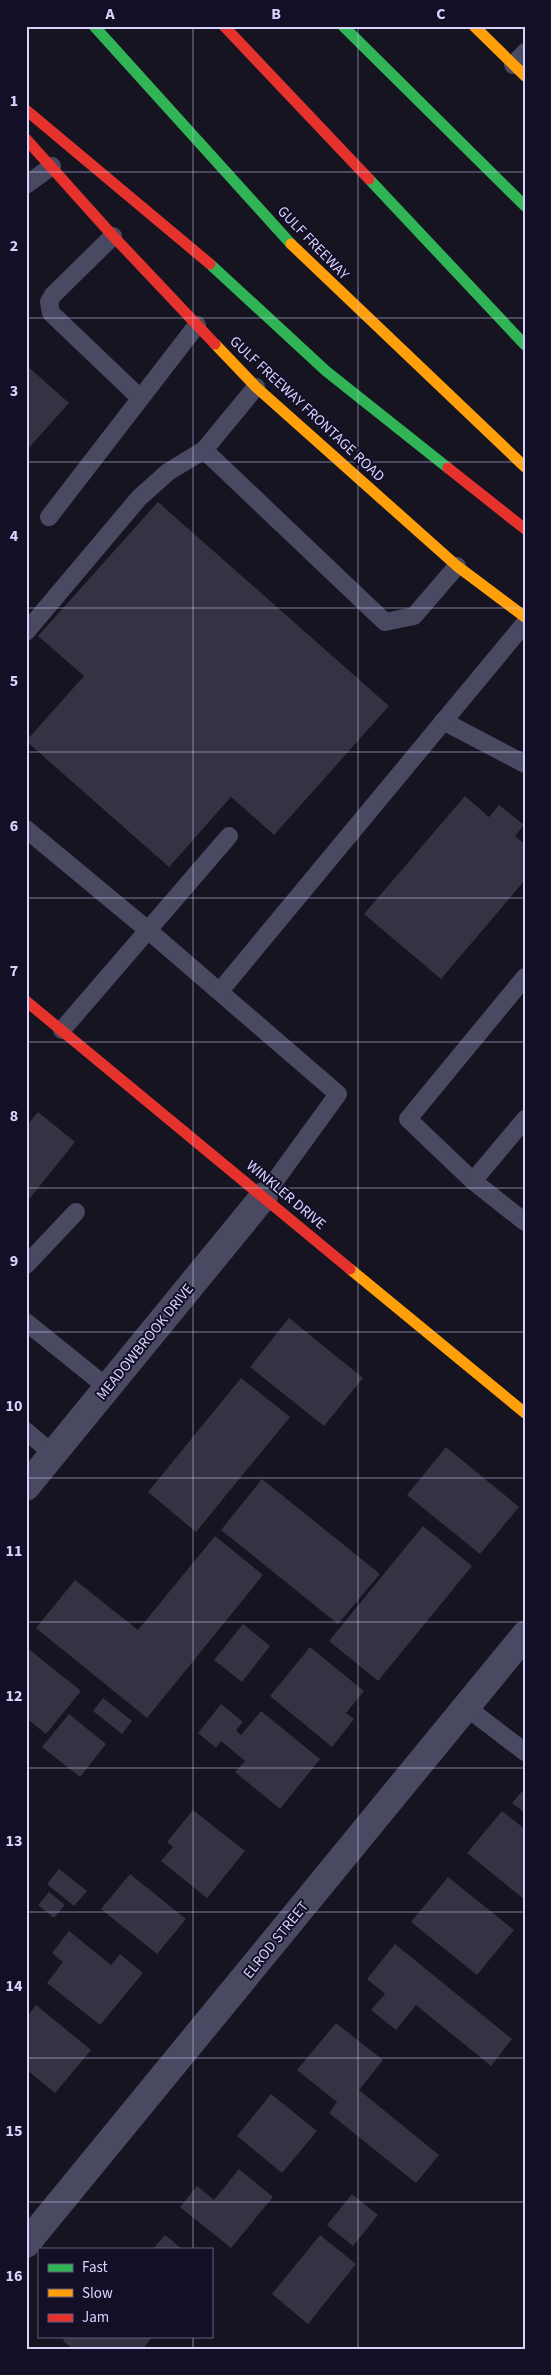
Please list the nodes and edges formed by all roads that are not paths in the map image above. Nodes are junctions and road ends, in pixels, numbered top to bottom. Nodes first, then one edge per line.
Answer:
1 (94, 26) edge
2 (224, 26) edge
3 (343, 26) edge
4 (474, 26) edge
5 (525, 52) edge
6 (519, 71) edge
7 (26, 110) edge
8 (26, 138) edge
9 (52, 166) junction
10 (26, 185) edge
11 (525, 206) edge
12 (112, 236) junction
13 (197, 325) junction
14 (525, 345) edge
15 (256, 387) junction
16 (140, 398) junction
17 (204, 450) junction
18 (525, 467) edge
19 (49, 517) dead end
20 (525, 529) edge
21 (457, 566) junction
22 (525, 617) edge
23 (525, 623) edge
24 (26, 632) edge
25 (442, 721) junction
26 (525, 764) edge
27 (26, 828) edge
28 (229, 836) dead end
29 (149, 931) junction
30 (525, 977) edge
31 (220, 991) junction
32 (26, 1001) edge
33 (62, 1030) junction
34 (525, 1119) edge
35 (473, 1181) junction
36 (264, 1196) junction
37 (76, 1212) dead end
38 (525, 1222) edge
39 (26, 1265) edge
40 (26, 1322) edge
41 (108, 1388) junction
42 (525, 1413) edge
43 (26, 1431) edge
44 (54, 1454) junction
45 (26, 1487) edge
46 (525, 1635) edge
47 (466, 1707) junction
48 (525, 1752) edge
49 (26, 2244) edge

1 - 18 main road, GULF FREEWAY
2 - 14 main road
3 - 11 main road
4 - 6 main road
5 - 6 lane
7 - 20 main road
8 - 9 main road, GULF FREEWAY FRONTAGE ROAD
9 - 10 lane
9 - 12 main road, GULF FREEWAY FRONTAGE ROAD
12 - 13 main road, GULF FREEWAY FRONTAGE ROAD
12 - 16 lane
13 - 15 main road, GULF FREEWAY FRONTAGE ROAD
13 - 16 lane
15 - 17 lane
15 - 21 main road, GULF FREEWAY FRONTAGE ROAD
16 - 19 lane
17 - 21 lane
17 - 24 lane
21 - 22 main road, GULF FREEWAY FRONTAGE ROAD
23 - 25 lane
25 - 26 lane
25 - 31 lane
27 - 29 lane
28 - 29 lane
29 - 31 lane
29 - 33 lane
30 - 35 lane
31 - 36 lane
32 - 33 main road, WINKLER DRIVE
33 - 36 main road, WINKLER DRIVE
34 - 35 lane
35 - 38 lane
36 - 41 street, MEADOWBROOK DRIVE
36 - 42 main road, WINKLER DRIVE
37 - 39 lane
40 - 41 lane
41 - 44 street, MEADOWBROOK DRIVE
43 - 44 lane
44 - 45 street, MEADOWBROOK DRIVE
46 - 47 street, ELROD STREET
47 - 48 lane
47 - 49 street, ELROD STREET

